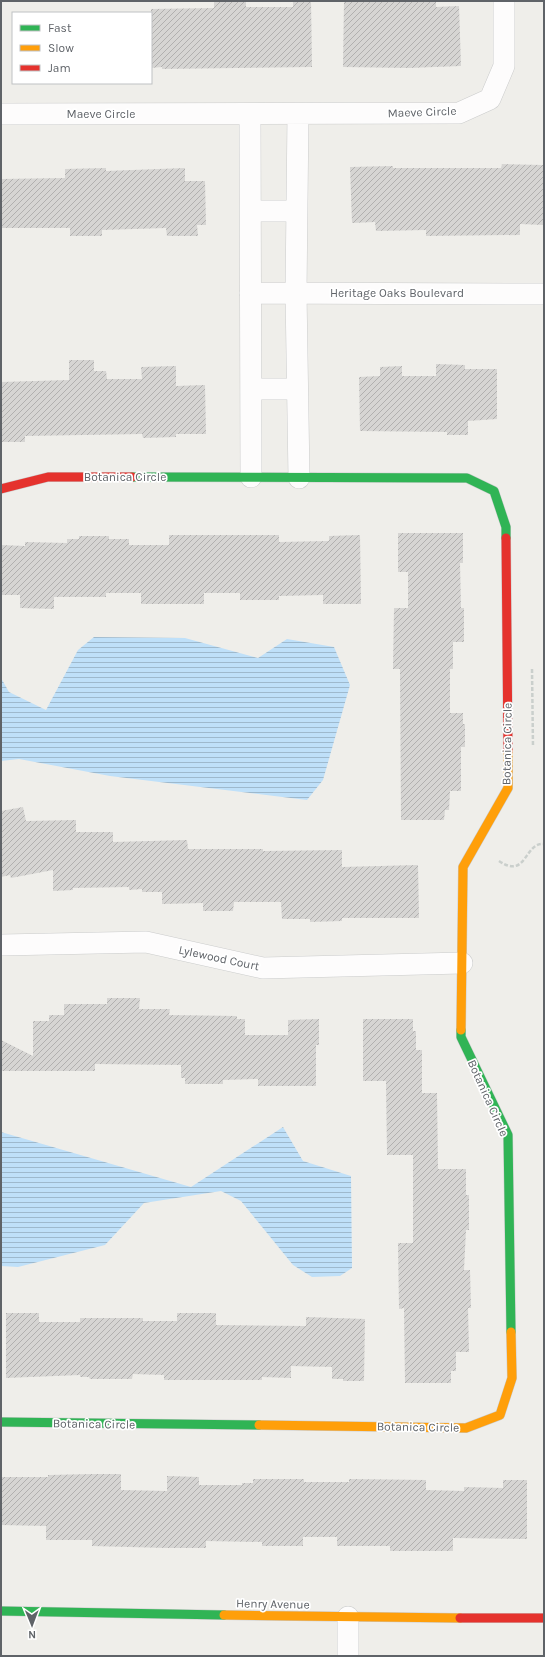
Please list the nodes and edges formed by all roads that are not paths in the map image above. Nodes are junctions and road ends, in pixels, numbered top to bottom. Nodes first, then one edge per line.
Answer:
1 (504, 1) edge
2 (1, 114) edge
3 (250, 114) junction
4 (298, 114) junction
5 (251, 211) junction
6 (297, 211) junction
7 (250, 293) junction
8 (296, 293) junction
9 (544, 294) edge
10 (251, 389) junction
11 (297, 389) junction
12 (251, 477) junction
13 (299, 478) junction
14 (1, 489) edge
15 (2, 945) edge
16 (462, 963) junction
17 (1, 1422) edge
18 (1, 1611) edge
19 (348, 1617) junction
20 (544, 1618) edge
21 (348, 1656) edge

1 - 4 street, Maeve Circle
2 - 3 street, Maeve Circle
3 - 4 street, Maeve Circle
3 - 5 street
4 - 6 street
5 - 6 street
5 - 7 street
6 - 8 street
7 - 8 street, Heritage Oaks Boulevard
7 - 10 street
8 - 9 street, Heritage Oaks Boulevard
8 - 11 street
10 - 11 street
10 - 12 street
11 - 13 street
12 - 13 street, Botanica Circle
12 - 14 street, Botanica Circle
13 - 16 street, Botanica Circle
15 - 16 street, Lylewood Court
16 - 17 street, Botanica Circle
18 - 19 street, Henry Avenue
19 - 20 street, Henry Avenue
19 - 21 street

